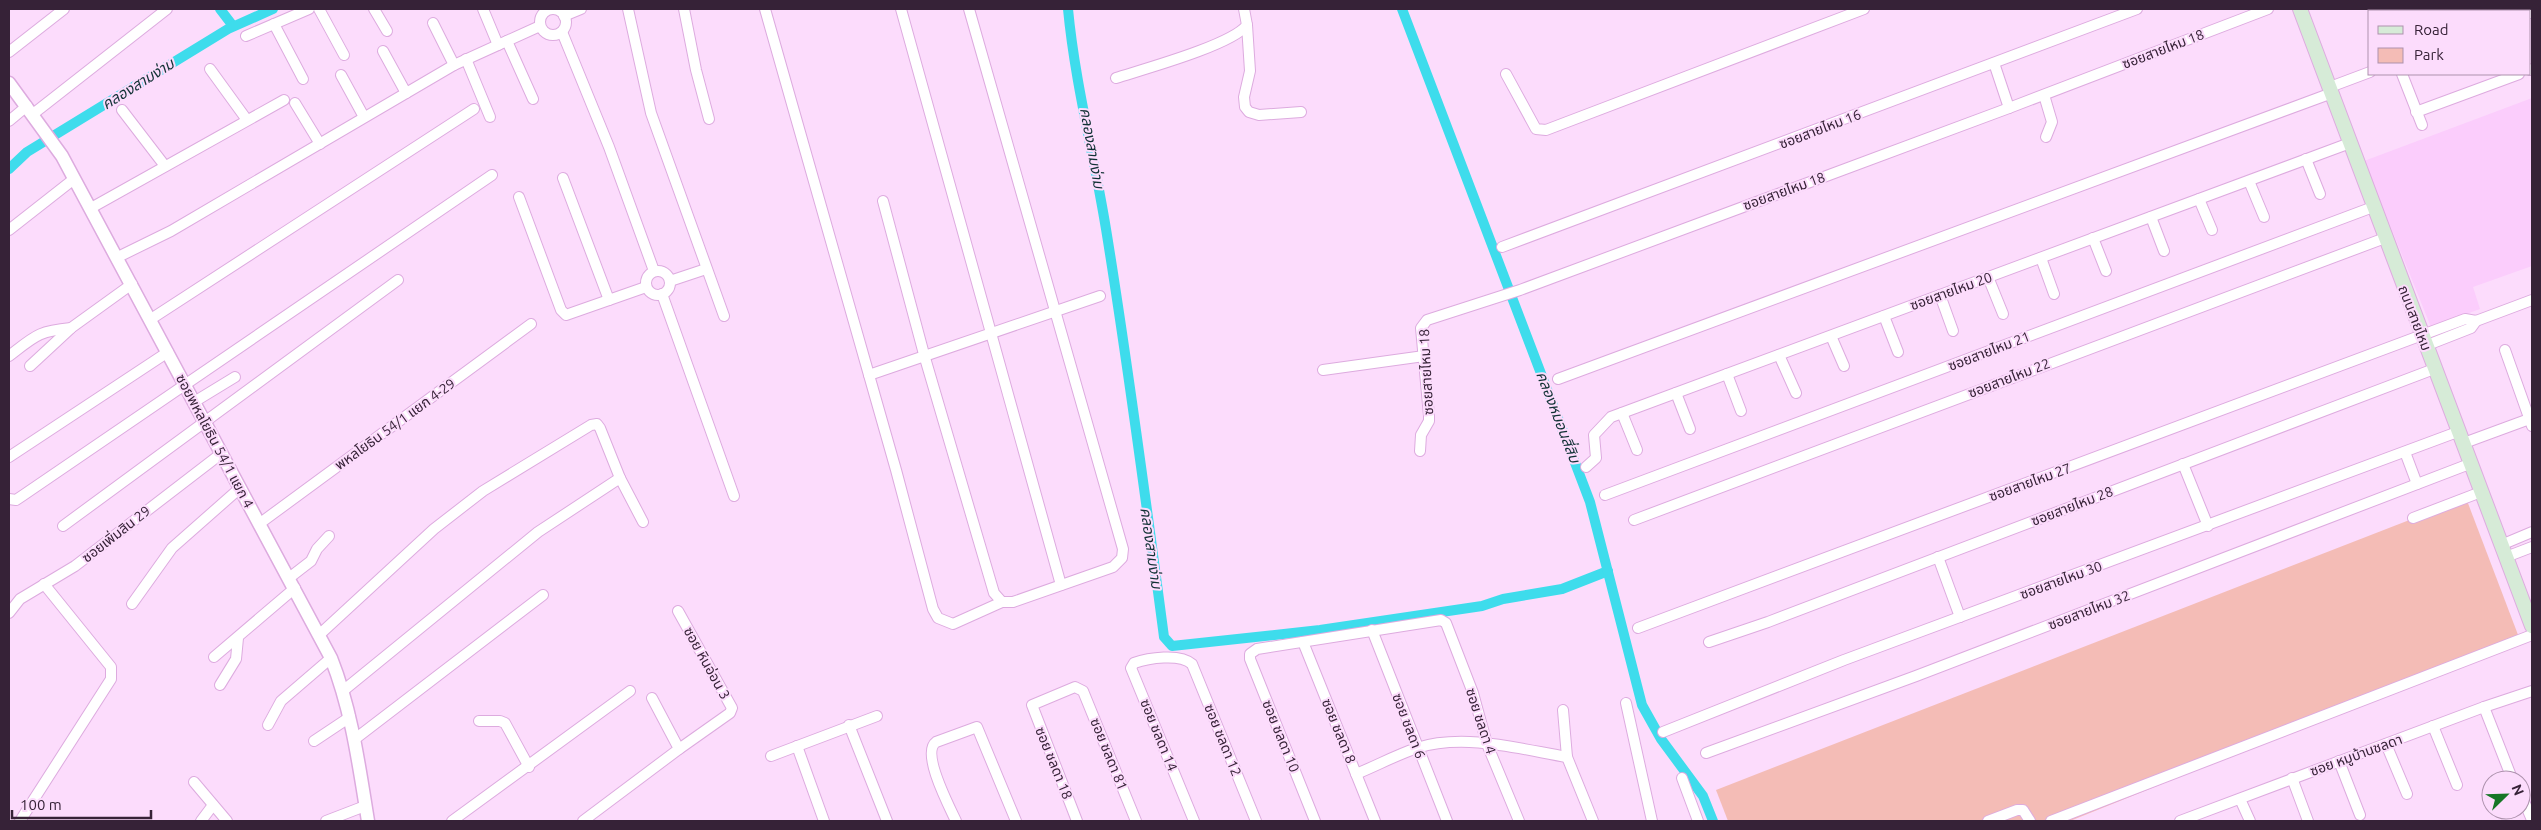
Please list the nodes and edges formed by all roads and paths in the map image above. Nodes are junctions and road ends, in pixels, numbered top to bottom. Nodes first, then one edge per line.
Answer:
1 (64, 9) edge
2 (167, 9) edge
3 (309, 9) edge
4 (319, 9) edge
5 (374, 9) edge
6 (483, 9) edge
7 (581, 9) edge
8 (628, 9) edge
9 (684, 9) edge
10 (765, 9) edge
11 (900, 9) edge
12 (969, 9) edge
13 (1244, 9) edge
14 (1864, 9) edge
15 (2137, 9) edge
16 (2268, 9) edge
17 (2300, 9) edge
18 (542, 11) edge
19 (564, 16) junction
20 (433, 23) dead end
21 (274, 24) junction
22 (1247, 25) junction
23 (540, 26) junction
24 (386, 31) dead end
25 (562, 32) junction
26 (246, 36) dead end
27 (502, 43) junction
28 (384, 51) dead end
29 (9, 52) edge
30 (344, 55) dead end
31 (466, 59) junction
32 (1994, 63) junction
33 (454, 65) junction
34 (210, 69) dead end
35 (2368, 73) edge
36 (1506, 74) dead end
37 (2402, 75) edge
38 (2516, 75) edge
39 (342, 76) dead end
40 (1116, 78) dead end
41 (303, 79) dead end
42 (9, 83) edge
43 (2331, 90) junction
44 (406, 93) junction
45 (2044, 95) junction
46 (533, 99) dead end
47 (284, 100) dead end
48 (296, 103) dead end
49 (2008, 108) junction
50 (474, 109) dead end
51 (30, 110) junction
52 (122, 110) dead end
53 (1301, 112) dead end
54 (2416, 112) junction
55 (364, 117) junction
56 (490, 117) dead end
57 (709, 119) dead end
58 (247, 120) junction
59 (9, 121) edge
60 (2422, 125) dead end
61 (2046, 137) dead end
62 (2350, 143) junction
63 (320, 144) junction
64 (2306, 159) junction
65 (165, 166) junction
66 (492, 175) dead end
67 (563, 178) dead end
68 (74, 179) junction
69 (2249, 180) junction
70 (2320, 194) dead end
71 (519, 197) dead end
72 (2199, 199) junction
73 (883, 201) dead end
74 (2373, 207) junction
75 (91, 208) junction
76 (2151, 217) junction
77 (2264, 217) dead end
78 (9, 230) edge
79 (2212, 230) dead end
80 (2093, 238) junction
81 (2385, 238) junction
82 (1502, 247) dead end
83 (2164, 251) dead end
84 (118, 257) junction
85 (2040, 258) junction
86 (706, 269) junction
87 (654, 271) junction
88 (2106, 271) dead end
89 (1988, 277) junction
90 (398, 280) dead end
91 (670, 281) junction
92 (132, 284) junction
93 (646, 287) junction
94 (662, 294) junction
95 (2054, 294) dead end
96 (1940, 295) junction
97 (1100, 296) dead end
98 (609, 300) junction
99 (2532, 300) edge
100 (1055, 312) junction
101 (2003, 314) dead end
102 (724, 316) dead end
103 (1884, 316) junction
104 (151, 319) junction
105 (531, 324) dead end
106 (71, 328) junction
107 (1953, 332) dead end
108 (991, 335) junction
109 (1831, 336) junction
110 (2424, 341) junction
111 (2505, 350) dead end
112 (168, 352) junction
113 (1898, 352) dead end
114 (1779, 355) junction
115 (9, 356) edge
116 (1424, 356) junction
117 (925, 358) junction
118 (30, 366) dead end
119 (1844, 366) dead end
120 (2434, 369) junction
121 (1323, 370) dead end
122 (1727, 374) junction
123 (869, 375) junction
124 (235, 377) dead end
125 (1558, 379) dead end
126 (185, 384) junction
127 (1676, 393) junction
128 (1796, 393) dead end
129 (194, 402) junction
130 (1741, 411) dead end
131 (1622, 413) junction
132 (2531, 421) edge
133 (206, 423) junction
134 (1690, 429) dead end
135 (2462, 437) junction
136 (1637, 450) dead end
137 (1420, 452) dead end
138 (2406, 452) junction
139 (222, 453) junction
140 (9, 457) edge
141 (2472, 463) junction
142 (2183, 464) junction
143 (1586, 467) dead end
144 (620, 478) junction
145 (2417, 484) junction
146 (240, 488) junction
147 (2481, 492) junction
148 (1605, 495) dead end
149 (734, 496) dead end
150 (9, 499) edge
151 (2413, 518) dead end
152 (1634, 520) dead end
153 (643, 522) dead end
154 (259, 524) junction
155 (63, 526) dead end
156 (2208, 526) junction
157 (2532, 532) edge
158 (329, 536) dead end
159 (2532, 547) edge
160 (2504, 551) junction
161 (1938, 557) junction
162 (292, 583) junction
163 (44, 584) junction
164 (1061, 585) junction
165 (543, 595) dead end
166 (1002, 602) junction
167 (132, 604) dead end
168 (678, 611) dead end
169 (9, 613) edge
170 (1960, 617) junction
171 (2532, 625) edge
172 (1638, 628) dead end
173 (1372, 630) junction
174 (319, 635) junction
175 (2532, 635) edge
176 (238, 638) junction
177 (1302, 642) junction
178 (1709, 642) dead end
179 (214, 657) dead end
180 (331, 658) junction
181 (1188, 660) joint
182 (220, 684) dead end
183 (1080, 687) joint
184 (344, 690) junction
185 (2532, 691) edge
186 (630, 692) dead end
187 (652, 698) dead end
188 (1626, 703) dead end
189 (2484, 707) junction
190 (1563, 710) dead end
191 (876, 716) dead end
192 (350, 717) junction
193 (479, 721) dead end
194 (268, 725) dead end
195 (849, 725) junction
196 (2433, 726) junction
197 (1663, 732) dead end
198 (354, 740) junction
199 (314, 741) dead end
200 (1487, 744) junction
201 (2386, 744) junction
202 (797, 746) junction
203 (1418, 748) junction
204 (679, 749) junction
205 (1706, 753) dead end
206 (770, 756) dead end
207 (1567, 757) junction
208 (2339, 761) junction
209 (529, 766) junction
210 (2509, 770) edge
211 (1356, 774) junction
212 (1682, 778) dead end
213 (2292, 778) junction
214 (194, 782) dead end
215 (2457, 784) dead end
216 (2407, 794) dead end
217 (2240, 799) junction
218 (213, 805) junction
219 (365, 806) junction
220 (2360, 815) dead end
221 (20, 821) edge
222 (201, 821) edge
223 (227, 821) edge
224 (326, 821) edge
225 (368, 821) edge
226 (452, 821) edge
227 (583, 821) edge
228 (824, 821) edge
229 (887, 821) edge
230 (956, 821) edge
231 (1016, 821) edge
232 (1077, 821) edge
233 (1136, 821) edge
234 (1194, 821) edge
235 (1256, 821) edge
236 (1315, 821) edge
237 (1376, 821) edge
238 (1447, 821) edge
239 (1519, 821) edge
240 (1593, 821) edge
241 (1652, 821) edge
242 (1698, 821) edge
243 (1988, 821) edge
244 (2030, 821) edge
245 (2051, 821) edge
246 (2180, 821) edge
247 (2250, 821) edge
248 (2308, 821) edge

1 - 29 street
2 - 51 street
3 - 21 street
4 - 30 street
5 - 24 street
6 - 27 street
7 - 19 street
8 - 86 street
9 - 57 street
10 - 123 street
11 - 108 street
12 - 100 street
13 - 22 street
14 - 36 street
15 - 32 street, ซอยสายไหม 16
16 - 45 street, ซอยสายไหม 18
17 - 43 main road, ถนนสายไหม
18 - 19 street
18 - 23 street
19 - 25 street
20 - 33 street
21 - 26 street
21 - 41 street
22 - 40 street
22 - 53 street
23 - 25 street
23 - 27 street
25 - 87 street
27 - 31 street
27 - 46 street
28 - 44 street
31 - 33 street
31 - 56 street
32 - 49 street
32 - 82 street, ซอยสายไหม 16
33 - 44 street
34 - 58 street
35 - 43 street
37 - 54 street
38 - 54 street
39 - 55 street
42 - 51 street, ซอยพหลโยธิน 54/1 แยก 4
43 - 62 main road, ถนนสายไหม
43 - 125 street
44 - 55 street
45 - 49 street, ซอยสายไหม 18
45 - 61 street
47 - 58 street
48 - 63 street
49 - 116 street, ซอยสายไหม 18
50 - 104 street
51 - 59 street
51 - 68 street, ซอยพหลโยธิน 54/1 แยก 4
52 - 65 street
54 - 60 street
55 - 63 street
58 - 65 street
62 - 64 street, ซอยสายไหม 20
62 - 74 main road, ถนนสายไหม
63 - 84 street
64 - 69 street, ซอยสายไหม 20
64 - 70 street
65 - 75 street
66 - 126 street
67 - 98 street
68 - 75 street, ซอยพหลโยธิน 54/1 แยก 4
68 - 78 street
69 - 72 street, ซอยสายไหม 20
69 - 77 street
71 - 98 street
72 - 76 street, ซอยสายไหม 20
72 - 79 street
73 - 117 street
74 - 81 main road, ถนนสายไหม
74 - 148 street, ซอยสายไหม 21
75 - 84 street, ซอยพหลโยธิน 54/1 แยก 4
76 - 80 street, ซอยสายไหม 20
76 - 83 street
80 - 85 street, ซอยสายไหม 20
80 - 88 street
81 - 110 main road, ถนนสายไหม
81 - 152 street, ซอยสายไหม 22
84 - 92 street, ซอยพหลโยธิน 54/1 แยก 4
85 - 89 street, ซอยสายไหม 20
85 - 95 street
86 - 91 street
86 - 102 street
87 - 91 street
87 - 93 street
89 - 96 street, ซอยสายไหม 20
89 - 101 street
90 - 133 street
91 - 94 street
92 - 104 street, ซอยพหลโยธิน 54/1 แยก 4
92 - 106 street
93 - 94 street
93 - 98 street
94 - 149 street
96 - 103 street, ซอยสายไหม 20
96 - 107 street
97 - 100 street
99 - 110 street, ซอยสายไหม 27
100 - 108 street
100 - 164 street
103 - 109 street, ซอยสายไหม 20
103 - 113 street
104 - 112 street, ซอยพหลโยธิน 54/1 แยก 4
105 - 154 street, พหลโยธิน 54/1 แยก 4-29
106 - 115 street
106 - 118 street
108 - 117 street
108 - 164 street
109 - 114 street, ซอยสายไหม 20
109 - 119 street
110 - 120 main road, ถนนสายไหม
110 - 172 street, ซอยสายไหม 27
111 - 132 street
112 - 126 street, ซอยพหลโยธิน 54/1 แยก 4
112 - 140 street
114 - 122 street, ซอยสายไหม 20
114 - 128 street
116 - 121 street
116 - 137 street, ซอยสายไหม 18
117 - 123 street
117 - 166 street
120 - 135 main road, ถนนสายไหม
120 - 142 street, ซอยสายไหม 28
122 - 127 street, ซอยสายไหม 20
122 - 130 street
123 - 166 street
124 - 129 street
126 - 129 street, ซอยพหลโยธิน 54/1 แยก 4
126 - 150 street
127 - 131 street, ซอยสายไหม 20
127 - 134 street
129 - 133 street, ซอยพหลโยธิน 54/1 แยก 4
131 - 136 street
131 - 143 street, ซอยสายไหม 20
132 - 135 street, ซอยสายไหม 30
133 - 139 street, ซอยพหลโยธิน 54/1 แยก 4
133 - 155 street
135 - 138 street, ซอยสายไหม 30
135 - 141 main road, ถนนสายไหม
138 - 145 street
138 - 156 street, ซอยสายไหม 30
139 - 146 street, ซอยพหลโยธิน 54/1 แยก 4
139 - 163 street, ซอยเพิ่มสิน 29
141 - 145 street, ซอยสายไหม 32
141 - 147 main road, ถนนสายไหม
142 - 156 street
142 - 161 street, ซอยสายไหม 28
144 - 153 street
144 - 174 street
144 - 184 street
145 - 205 street, ซอยสายไหม 32
146 - 154 street, ซอยพหลโยธิน 54/1 แยก 4
146 - 167 street
147 - 151 street
147 - 160 main road, ถนนสายไหม
154 - 162 street, ซอยพหลโยธิน 54/1 แยก 4
156 - 170 street, ซอยสายไหม 30
157 - 160 street
158 - 162 street
159 - 160 street
160 - 171 main road, ถนนสายไหม
161 - 170 street
161 - 178 street, ซอยสายไหม 28
162 - 174 street, ซอยพหลโยธิน 54/1 แยก 4
162 - 176 street
163 - 169 street, ซอยเพิ่มสิน 29
163 - 221 street
164 - 166 street
165 - 198 street
168 - 204 street, ซอย หินอ่อน 3
170 - 197 street, ซอยสายไหม 30
173 - 177 street
173 - 200 street, ซอย ชลดา 4
173 - 203 street, ซอย ชลดา 6
174 - 180 street, ซอยพหลโยธิน 54/1 แยก 4
175 - 245 street
176 - 179 street
176 - 182 street
177 - 211 street, ซอย ชลดา 8
177 - 236 street, ซอย ชลดา 10
180 - 184 street, ซอยพหลโยธิน 54/1 แยก 4
180 - 194 street
181 - 234 street, ซอย ชลดา 14
181 - 235 street, ซอย ชลดา 12
183 - 232 street, ซอย ชลดา 18
183 - 233 street, ซอย ชลดา 81
184 - 192 street, ซอยพหลโยธิน 54/1 แยก 4
185 - 189 street, ซอย หมูบ้านชลดา
186 - 209 street
187 - 204 street
188 - 241 street
189 - 196 street, ซอย หมูบ้านชลดา
189 - 210 street
190 - 207 street
191 - 195 street
192 - 198 street, ซอยพหลโยธิน 54/1 แยก 4
192 - 199 street
193 - 209 street
195 - 202 street
195 - 229 street
196 - 201 street, ซอย หมูบ้านชลดา
196 - 215 street
198 - 219 street, ซอยพหลโยธิน 54/1 แยก 4
200 - 203 street
200 - 207 street
200 - 239 street, ซอย ชลดา 4
201 - 208 street, ซอย หมูบ้านชลดา
201 - 216 street
202 - 206 street
202 - 228 street
203 - 211 street
203 - 238 street, ซอย ชลดา 6
204 - 227 street
207 - 240 street
208 - 213 street, ซอย หมูบ้านชลดา
208 - 220 street
209 - 226 street
211 - 237 street, ซอย ชลดา 8
212 - 242 street
213 - 217 street, ซอย หมูบ้านชลดา
213 - 248 street
214 - 218 street
217 - 246 street, ซอย หมูบ้านชลดา
217 - 247 street
218 - 222 street
218 - 223 street
219 - 224 street
219 - 225 street, ซอยพหลโยธิน 54/1 แยก 4
230 - 231 street
243 - 244 street

